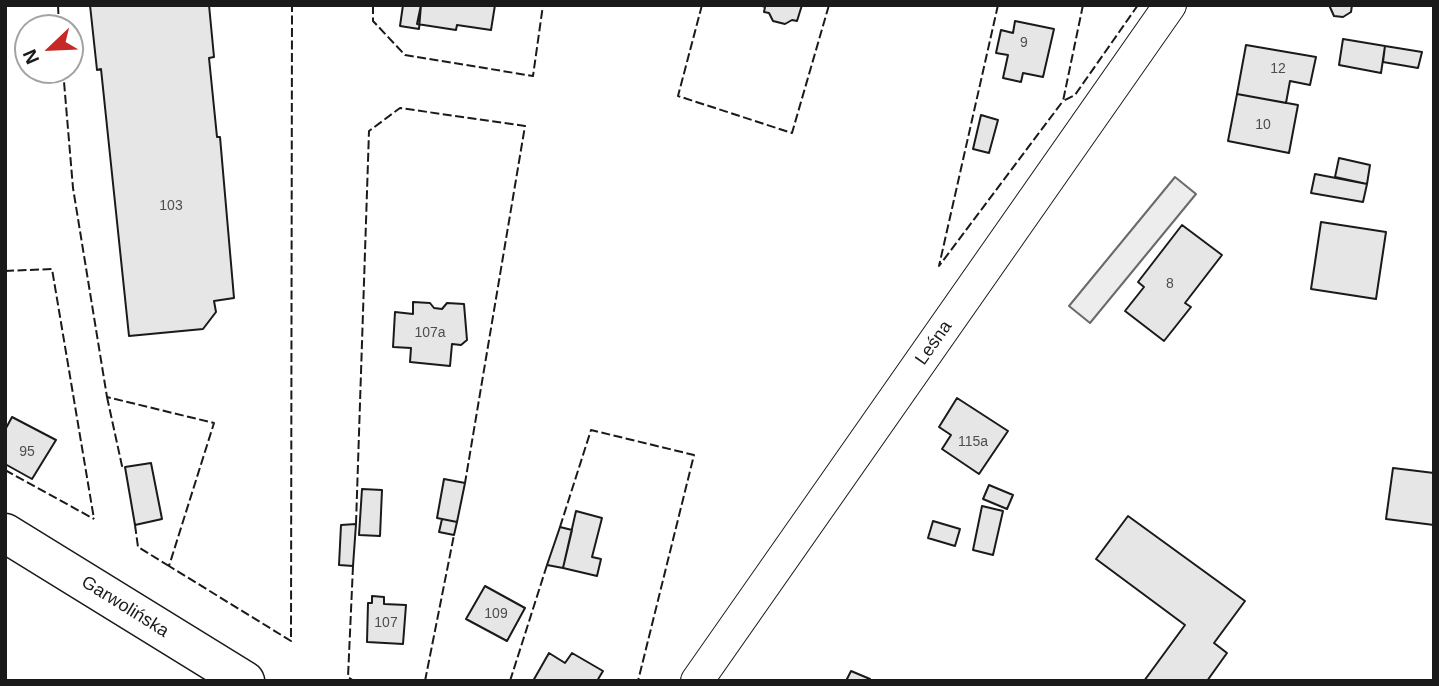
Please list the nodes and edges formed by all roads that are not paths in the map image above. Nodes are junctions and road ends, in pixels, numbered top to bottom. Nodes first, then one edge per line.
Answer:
1 (1170, 5) edge
2 (5, 533) edge
3 (245, 681) edge
4 (697, 681) edge

1 - 4 street, Leśna
2 - 3 main road, Garwolińska

